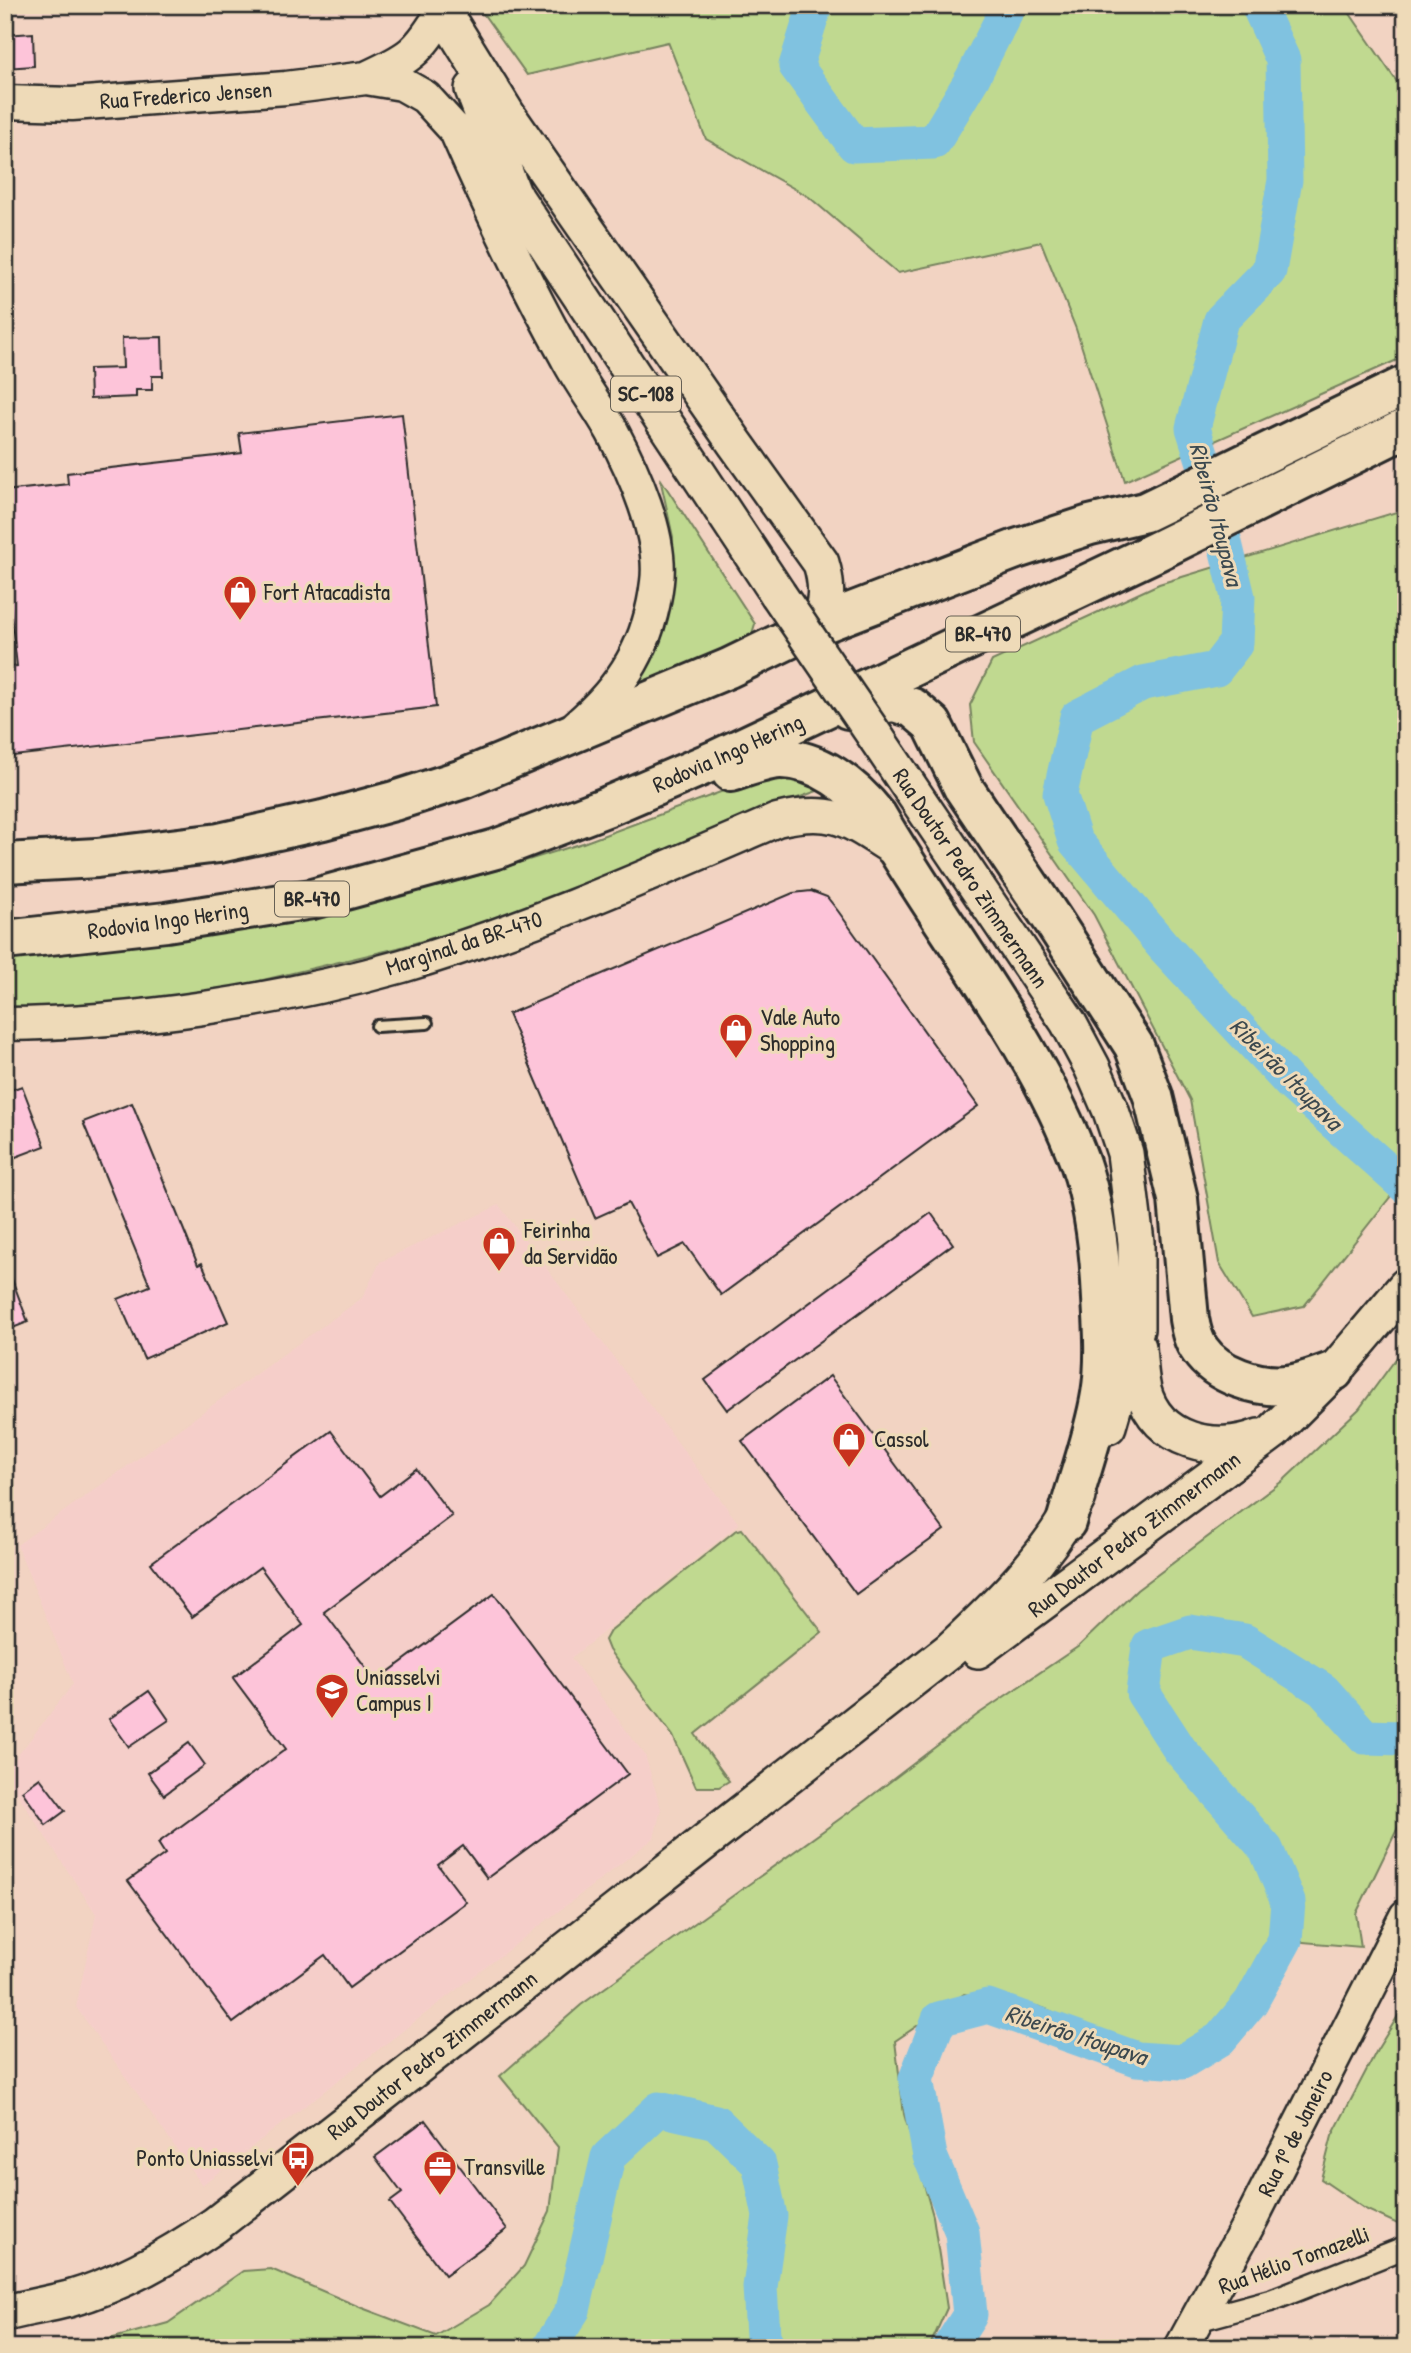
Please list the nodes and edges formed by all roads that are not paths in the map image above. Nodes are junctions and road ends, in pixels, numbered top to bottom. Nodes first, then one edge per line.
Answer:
1 (442, 8) edge
2 (366, 78) junction
3 (5, 102) edge
4 (455, 129) junction
5 (513, 194) junction
6 (1406, 385) edge
7 (1406, 428) edge
8 (818, 625) junction
9 (808, 717) junction
10 (566, 738) junction
11 (606, 807) junction
12 (898, 852) junction
13 (5, 863) edge
14 (5, 940) edge
15 (427, 1023) dead end
16 (5, 1024) edge
17 (377, 1026) dead end
18 (1406, 1286) edge
19 (1136, 1329) junction
20 (1334, 1371) junction
21 (1274, 1431) junction
22 (1066, 1522) junction
23 (830, 1743) junction
24 (1406, 1916) edge
25 (1406, 2248) edge
26 (5, 2313) edge
27 (1198, 2320) junction
28 (1181, 2348) edge

1 - 2 street, Rua Frederico Jensen
1 - 5 main road, Rua Doutor Pedro Zimmermann / SC-108
1 - 8 main road
2 - 3 street, Rua Frederico Jensen
2 - 4 street, Rua Frederico Jensen
4 - 5 street, Rua Frederico Jensen
4 - 10 street
5 - 19 main road, Rua Doutor Pedro Zimmermann / SC-108, bridge
6 - 8 highway
7 - 9 highway, Rodovia Ingo Hering / BR-470
8 - 10 highway
9 - 11 highway, Rodovia Ingo Hering / BR-470
9 - 20 highway
10 - 13 highway
11 - 12 highway
11 - 14 highway, Rodovia Ingo Hering / BR-470
12 - 16 street, Marginal da BR-470
12 - 22 highway
15 - 17 lane
18 - 20 main road, Rua Doutor Pedro Zimmermann
19 - 21 main road
19 - 22 main road, Rua Doutor Pedro Zimmermann
20 - 21 main road, Rua Doutor Pedro Zimmermann
21 - 23 main road, Rua Doutor Pedro Zimmermann
22 - 23 main road, Rua Doutor Pedro Zimmermann
23 - 26 main road, Rua Doutor Pedro Zimmermann
24 - 27 street, Rua 1º de Janeiro
25 - 27 street, Rua Hélio Tomazelli
27 - 28 street, Rua 1º de Janeiro

